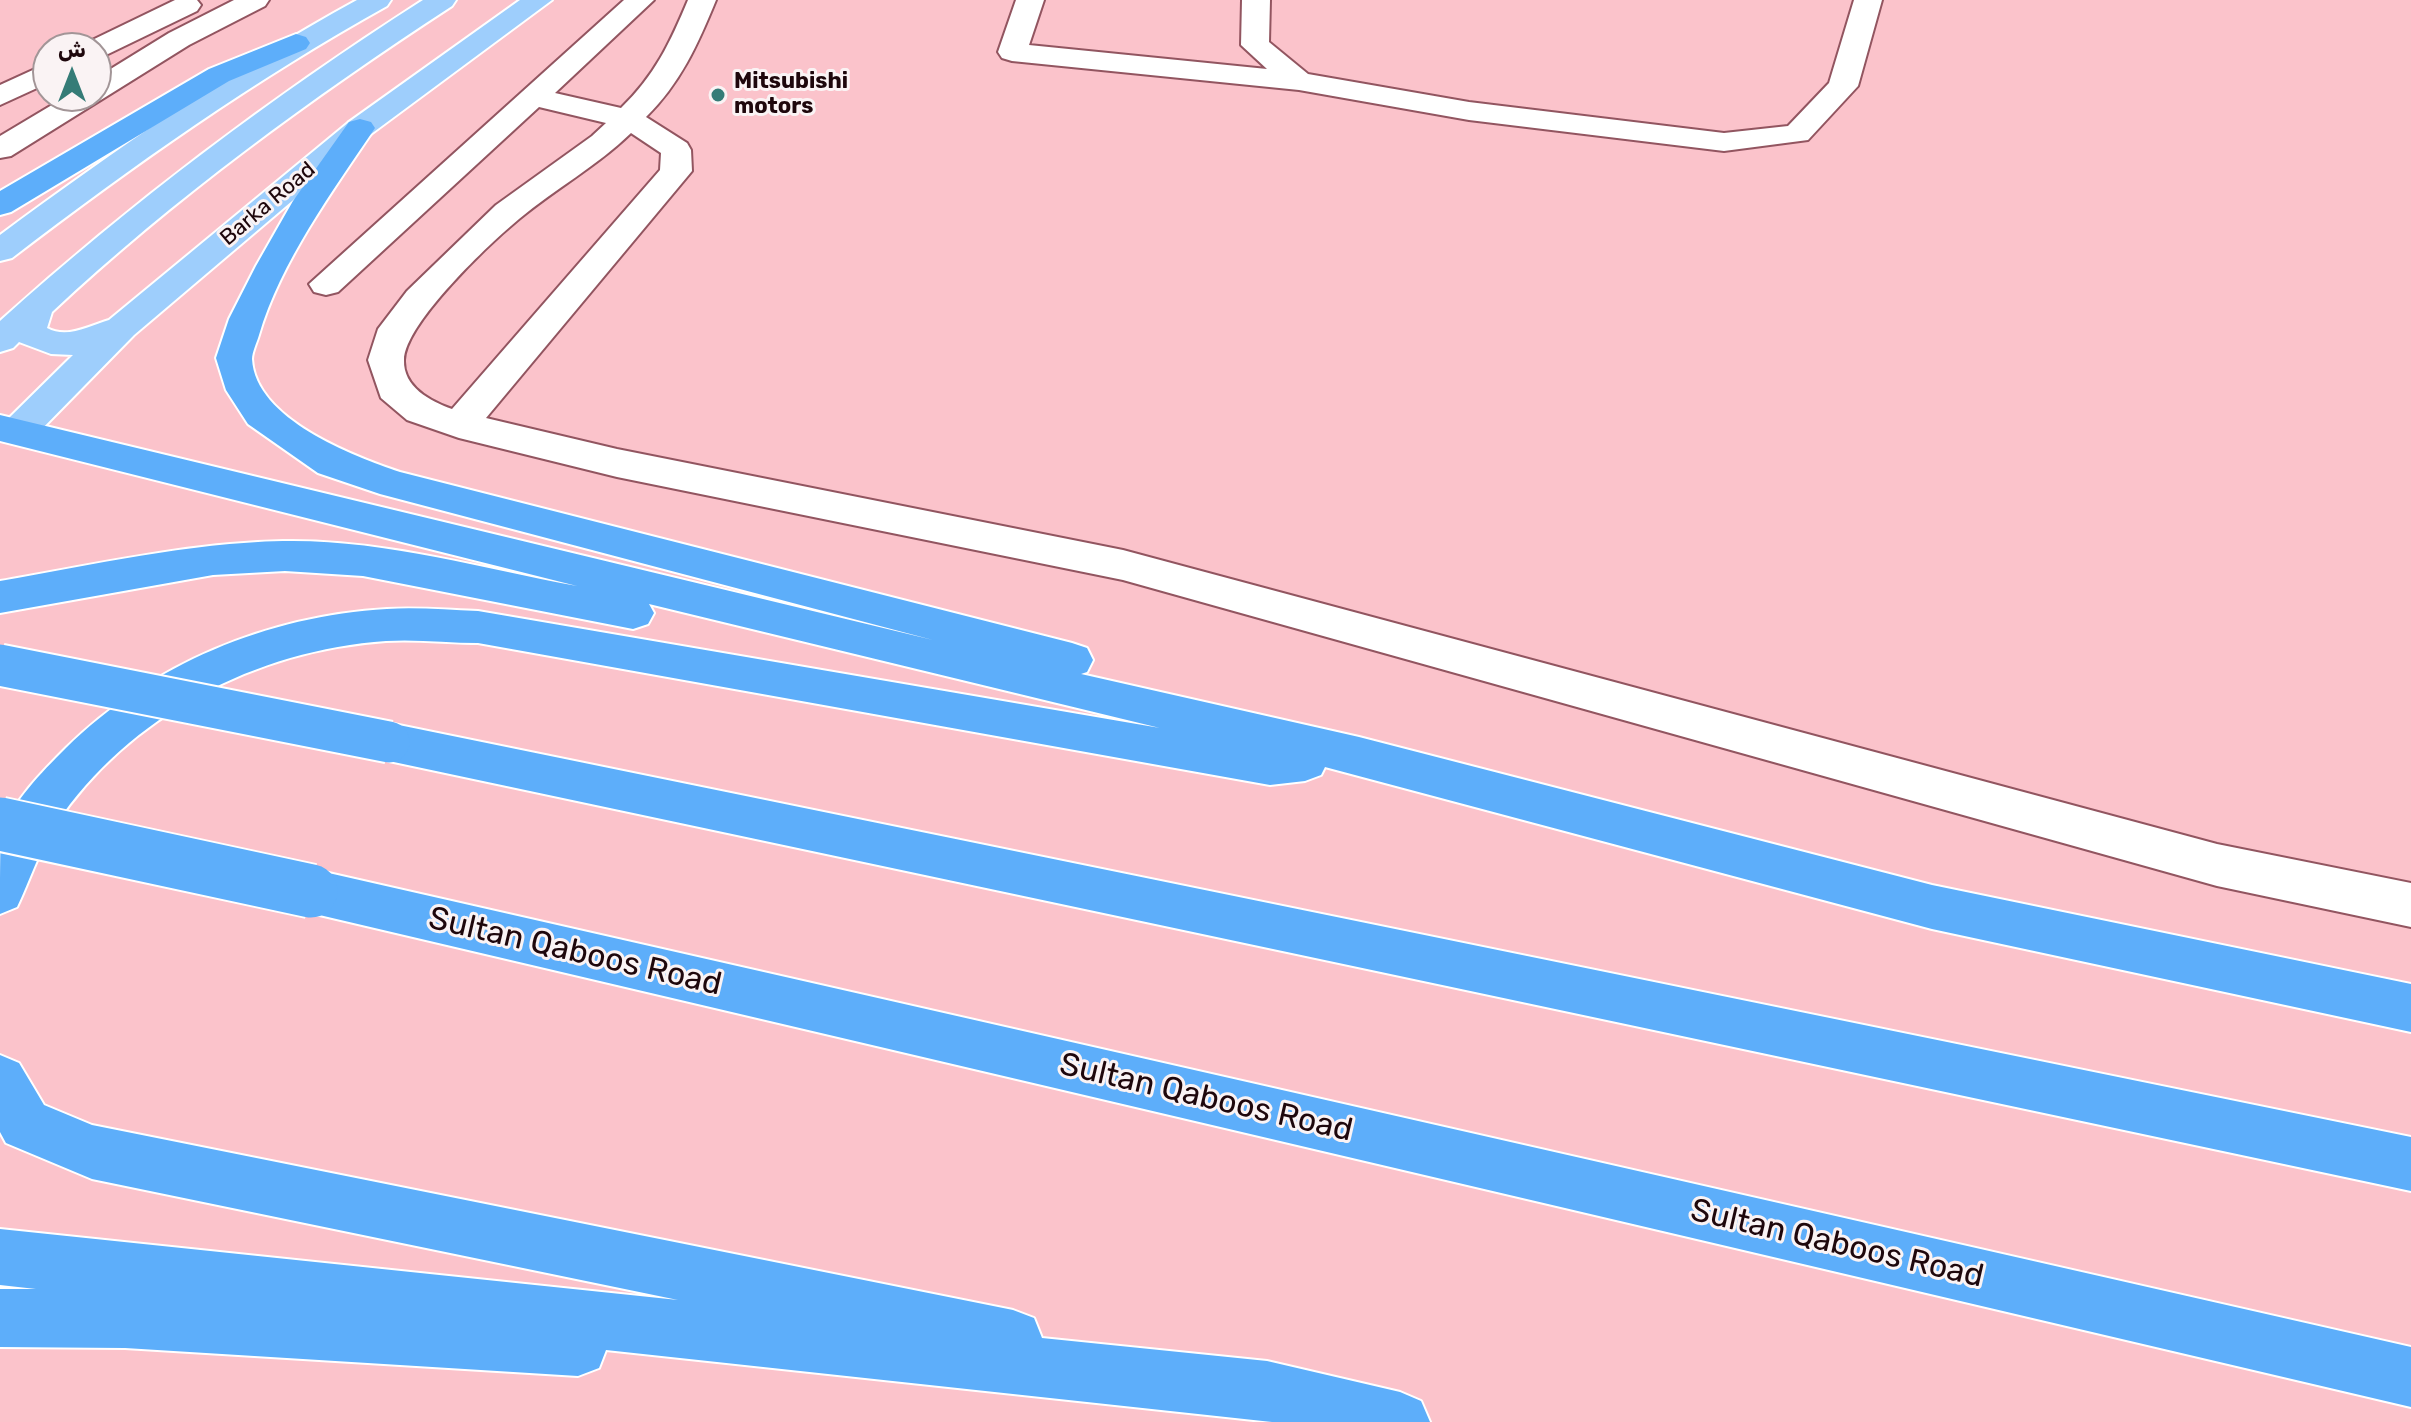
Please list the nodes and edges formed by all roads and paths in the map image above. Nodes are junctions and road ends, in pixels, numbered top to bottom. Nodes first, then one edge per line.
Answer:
1 (197, 0) edge
2 (255, 0) edge
3 (377, 0) edge
4 (442, 0) edge
5 (538, 0) edge
6 (640, 0) edge
7 (702, 0) edge
8 (1030, 0) edge
9 (1256, 0) edge
10 (1868, 0) edge
11 (112, 41) edge
12 (296, 43) junction
13 (32, 80) edge
14 (112, 81) edge
15 (1299, 81) junction
16 (0, 96) edge
17 (533, 97) junction
18 (61, 112) edge
19 (628, 119) junction
20 (360, 128) junction
21 (0, 149) edge
22 (0, 205) edge
23 (0, 251) edge
24 (326, 284) dead end
25 (36, 307) junction
26 (122, 327) junction
27 (0, 340) edge
28 (459, 425) junction
29 (4, 437) edge
30 (0, 597) edge
31 (845, 637) junction
32 (0, 665) edge
33 (1359, 756) junction
34 (0, 824) edge
35 (0, 892) edge
36 (2411, 905) edge
37 (2411, 1008) edge
38 (0, 1081) edge
39 (2411, 1164) edge
40 (15, 1253) edge
41 (0, 1318) edge
42 (2411, 1377) edge
43 (1267, 1391) junction
44 (1400, 1422) edge

1 - 11 street
2 - 14 street
3 - 12 main road
4 - 25 main road
5 - 20 main road, Barka Road
6 - 17 street
7 - 19 street
8 - 15 street
9 - 15 street
10 - 15 street
12 - 22 highway
12 - 23 main road
13 - 16 street
17 - 19 street
17 - 24 street
18 - 21 street
19 - 28 street
19 - 28 street
20 - 26 main road, Barka Road
20 - 33 highway
25 - 26 main road
25 - 27 main road
26 - 29 main road, Barka Road
28 - 36 street
29 - 31 highway
30 - 31 highway
31 - 33 highway
32 - 39 highway, bridge
33 - 35 highway
33 - 37 highway
34 - 42 highway, Sultan Qaboos Road, bridge
38 - 43 highway
40 - 43 highway
41 - 43 highway
43 - 44 highway

